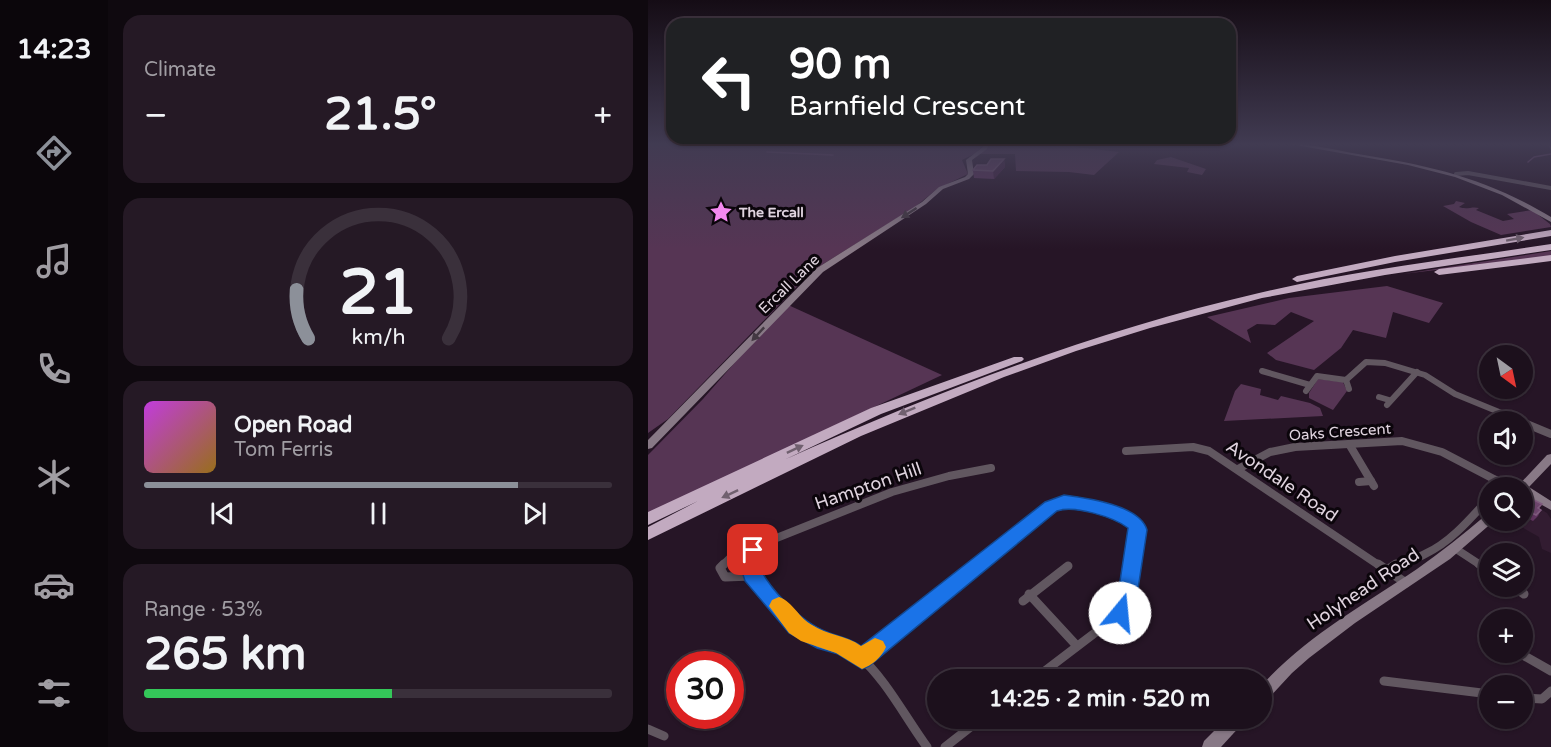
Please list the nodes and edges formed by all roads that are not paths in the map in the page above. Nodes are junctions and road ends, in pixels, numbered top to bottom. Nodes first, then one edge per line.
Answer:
1 (965, 179) edge
2 (1468, 179) edge
3 (1500, 179) edge
4 (1551, 188) edge
5 (1551, 220) edge
6 (1551, 233) edge
7 (1551, 245) edge
8 (1551, 258) edge
9 (1252, 292) junction
10 (1146, 325) junction
11 (1262, 371) dead end
12 (1417, 372) junction
13 (1346, 380) junction
14 (1349, 389) dead end
15 (1379, 397) dead end
16 (1551, 434) edge
17 (1349, 444) junction
18 (648, 446) edge
19 (1126, 451) dead end
20 (1551, 458) edge
21 (991, 468) dead end
22 (1238, 470) junction
23 (1491, 477) edge
24 (1532, 477) edge
25 (1359, 482) dead end
26 (1533, 495) edge
27 (1551, 507) edge
28 (1479, 508) edge
29 (648, 519) edge
30 (1479, 528) edge
31 (648, 534) edge
32 (759, 546) junction
33 (1456, 549) junction
34 (1479, 564) edge
35 (1068, 566) dead end
36 (1387, 570) junction
37 (752, 576) junction
38 (1407, 584) junction
39 (1077, 646) junction
40 (862, 659) junction
41 (1533, 661) edge
42 (1047, 669) edge
43 (1551, 671) edge
44 (1384, 681) dead end
45 (1272, 685) edge
46 (1479, 693) edge
47 (1549, 697) edge
48 (1533, 699) edge
49 (648, 729) edge
50 (968, 729) edge
51 (1227, 729) edge
52 (664, 736) dead end
53 (927, 747) edge
54 (945, 747) edge
55 (1210, 747) edge

1 -> 18 street, Ercall Lane
2 - 5 street
3 - 4 street
9 -> 6 highway
7 - 9 highway
7 - 10 highway
8 - 10 highway
29 -> 9 highway
10 -> 31 highway
11 - 13 street
12 - 13 street
12 - 15 street
12 - 16 street
13 - 14 street
17 - 22 street, Oaks Crescent
17 - 23 street, Oaks Crescent
17 - 25 street
19 - 22 street, Avondale Road
20 - 24 street
21 - 32 street, Hampton Hill
22 - 36 street, Avondale Road
26 - 27 street
28 - 36 street, Holyhead Road
30 - 33 street, Holyhead Road
32 - 37 street
32 - 37 street, Hampton Hill
33 - 34 street
33 - 38 street, Holyhead Road
35 - 39 street
36 - 38 street, Avondale Road
37 - 40 street
38 - 45 street, Holyhead Road
39 - 40 street
39 - 42 street
40 - 53 street
41 - 43 street
44 - 46 street
47 - 48 street
49 - 52 street
50 - 54 street
51 - 55 street

